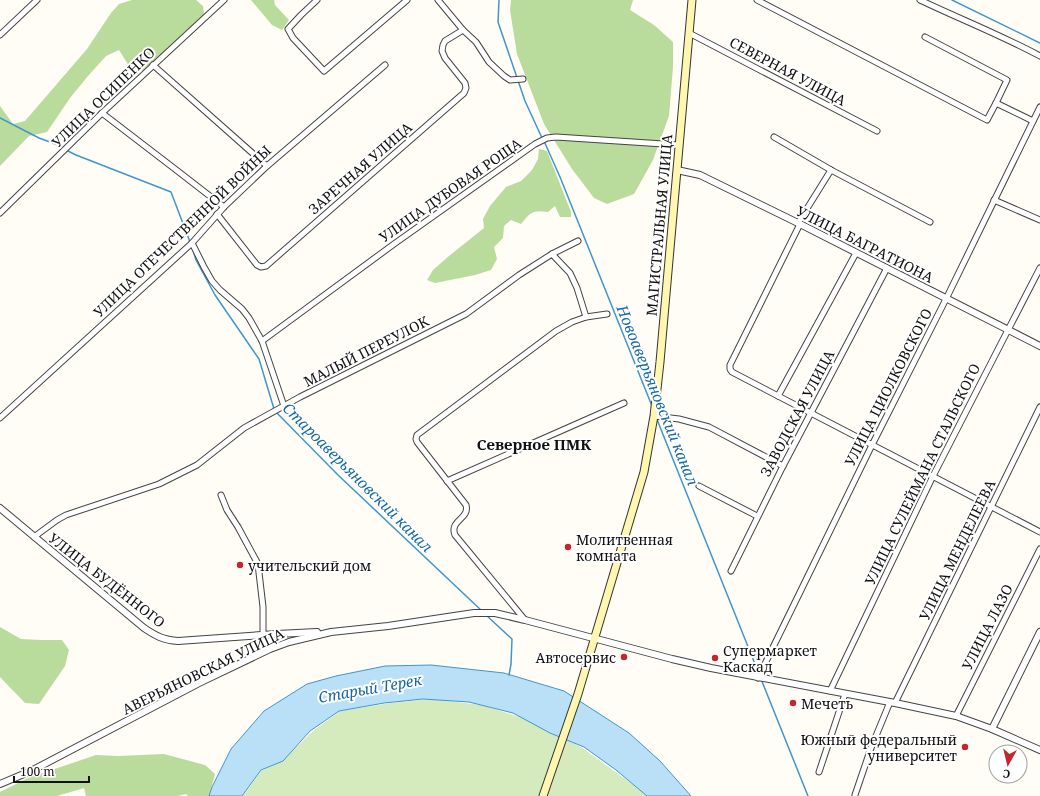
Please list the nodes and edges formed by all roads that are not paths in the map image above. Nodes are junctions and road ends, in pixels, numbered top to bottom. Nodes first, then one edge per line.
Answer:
1 (37, 0) edge
2 (224, 0) edge
3 (317, 0) edge
4 (407, 0) edge
5 (438, 0) edge
6 (692, 0) edge
7 (757, 0) edge
8 (920, 0) edge
9 (463, 30) junction
10 (689, 33) junction
11 (0, 36) edge
12 (925, 37) dead end
13 (1040, 56) edge
14 (153, 65) junction
15 (385, 66) dead end
16 (522, 79) dead end
17 (996, 103) junction
18 (1040, 107) edge
19 (102, 113) junction
20 (1033, 121) junction
21 (877, 131) dead end
22 (774, 137) dead end
23 (679, 145) junction
24 (267, 166) junction
25 (677, 170) junction
26 (831, 170) junction
27 (994, 200) junction
28 (224, 207) junction
29 (0, 212) edge
30 (217, 214) junction
31 (1040, 220) edge
32 (930, 222) dead end
33 (799, 224) junction
34 (578, 241) dead end
35 (192, 243) junction
36 (856, 253) junction
37 (552, 254) junction
38 (887, 268) junction
39 (1040, 268) edge
40 (946, 299) junction
41 (608, 314) dead end
42 (586, 317) junction
43 (1008, 330) junction
44 (262, 341) junction
45 (1040, 346) edge
46 (778, 396) junction
47 (624, 402) dead end
48 (284, 406) junction
49 (1040, 407) edge
50 (810, 413) junction
51 (654, 416) junction
52 (0, 418) edge
53 (872, 445) junction
54 (783, 466) junction
55 (933, 476) junction
56 (447, 481) junction
57 (699, 486) dead end
58 (221, 495) dead end
59 (991, 507) junction
60 (0, 508) edge
61 (757, 516) junction
62 (1040, 532) edge
63 (34, 537) junction
64 (1040, 548) edge
65 (731, 571) dead end
66 (525, 620) junction
67 (330, 632) junction
68 (1040, 632) edge
69 (263, 635) junction
70 (594, 639) junction
71 (758, 678) junction
72 (830, 691) junction
73 (845, 694) junction
74 (892, 703) junction
75 (956, 716) junction
76 (992, 729) junction
77 (1040, 750) edge
78 (819, 772) dead end
79 (0, 784) edge
80 (855, 795) dead end
81 (543, 796) edge

1 - 11 street
2 - 14 street, УЛИЦА ОСИПЕНКО
3 - 4 street
5 - 9 street
6 - 10 main road, МАГИСТРАЛЬНАЯ УЛИЦА
7 - 17 street
8 - 13 street
9 - 16 street
9 - 30 street, ЗАРЕЧНАЯ УЛИЦА
10 - 21 street, СЕВЕРНАЯ УЛИЦА
10 - 23 main road, МАГИСТРАЛЬНАЯ УЛИЦА
12 - 17 street
14 - 19 street, УЛИЦА ОСИПЕНКО
14 - 24 street
15 - 24 street, УЛИЦА ОТЕЧЕСТВЕННОЙ ВОЙНЫ
17 - 20 street
18 - 20 street, УЛИЦА ЦИОЛКОВСКОГО
19 - 28 street
19 - 29 street, УЛИЦА ОСИПЕНКО
20 - 27 street, УЛИЦА ЦИОЛКОВСКОГО
22 - 26 street
23 - 25 main road, МАГИСТРАЛЬНАЯ УЛИЦА
23 - 44 street, УЛИЦА ДУБОВАЯ РОЩА
24 - 28 street, УЛИЦА ОТЕЧЕСТВЕННОЙ ВОЙНЫ
25 - 33 street, УЛИЦА БАГРАТИОНА
25 - 51 main road, МАГИСТРАЛЬНАЯ УЛИЦА
26 - 32 street
26 - 33 street
27 - 31 street
27 - 40 street, УЛИЦА ЦИОЛКОВСКОГО
28 - 30 street, УЛИЦА ОТЕЧЕСТВЕННОЙ ВОЙНЫ
30 - 35 street, УЛИЦА ОТЕЧЕСТВЕННОЙ ВОЙНЫ
33 - 36 street, УЛИЦА БАГРАТИОНА
33 - 46 street
34 - 37 street, МАЛЫЙ ПЕРЕУЛОК
35 - 44 street
35 - 52 street, УЛИЦА ОТЕЧЕСТВЕННОЙ ВОЙНЫ
36 - 38 street, УЛИЦА БАГРАТИОНА
36 - 46 street, ЗАВОДСКАЯ УЛИЦА
37 - 42 street
37 - 48 street, МАЛЫЙ ПЕРЕУЛОК
38 - 40 street, УЛИЦА БАГРАТИОНА
38 - 50 street, ЗАВОДСКАЯ УЛИЦА
39 - 43 street, УЛИЦА СУЛЕЙМАНА СТАЛЬСКОГО
40 - 43 street, УЛИЦА БАГРАТИОНА
40 - 53 street, УЛИЦА ЦИОЛКОВСКОГО
41 - 42 street
42 - 56 street
43 - 45 street, УЛИЦА БАГРАТИОНА
43 - 55 street, УЛИЦА СУЛЕЙМАНА СТАЛЬСКОГО
44 - 48 street
46 - 50 street
47 - 56 street
48 - 63 street, МАЛЫЙ ПЕРЕУЛОК
49 - 59 street, УЛИЦА МЕНДЕЛЕЕВА
50 - 53 street
50 - 54 street, ЗАВОДСКАЯ УЛИЦА
51 - 54 street
51 - 70 main road, МАГИСТРАЛЬНАЯ УЛИЦА
53 - 55 street
53 - 71 street, УЛИЦА ЦИОЛКОВСКОГО
54 - 61 street, ЗАВОДСКАЯ УЛИЦА
55 - 59 street
55 - 72 street, УЛИЦА СУЛЕЙМАНА СТАЛЬСКОГО
56 - 66 street
57 - 61 street
58 - 69 street
59 - 62 street
59 - 74 street, УЛИЦА МЕНДЕЛЕЕВА
60 - 63 street, УЛИЦА БУДЁННОГО
61 - 65 street, ЗАВОДСКАЯ УЛИЦА
63 - 69 street, УЛИЦА БУДЁННОГО
64 - 75 street, УЛИЦА ЛАЗО
66 - 67 street, АВЕРЬЯНОВСКАЯ УЛИЦА
66 - 70 street, АВЕРЬЯНОВСКАЯ УЛИЦА
67 - 69 street, УЛИЦА БУДЁННОГО
67 - 79 street, АВЕРЬЯНОВСКАЯ УЛИЦА
68 - 76 street
70 - 71 street, АВЕРЬЯНОВСКАЯ УЛИЦА
70 - 81 main road, МАГИСТРАЛЬНАЯ УЛИЦА
71 - 72 street, АВЕРЬЯНОВСКАЯ УЛИЦА
72 - 73 street, АВЕРЬЯНОВСКАЯ УЛИЦА
73 - 74 street, АВЕРЬЯНОВСКАЯ УЛИЦА
73 - 78 street
74 - 75 street, АВЕРЬЯНОВСКАЯ УЛИЦА
74 - 80 street, УЛИЦА МЕНДЕЛЕЕВА
75 - 76 street, АВЕРЬЯНОВСКАЯ УЛИЦА
76 - 77 street, АВЕРЬЯНОВСКАЯ УЛИЦА

